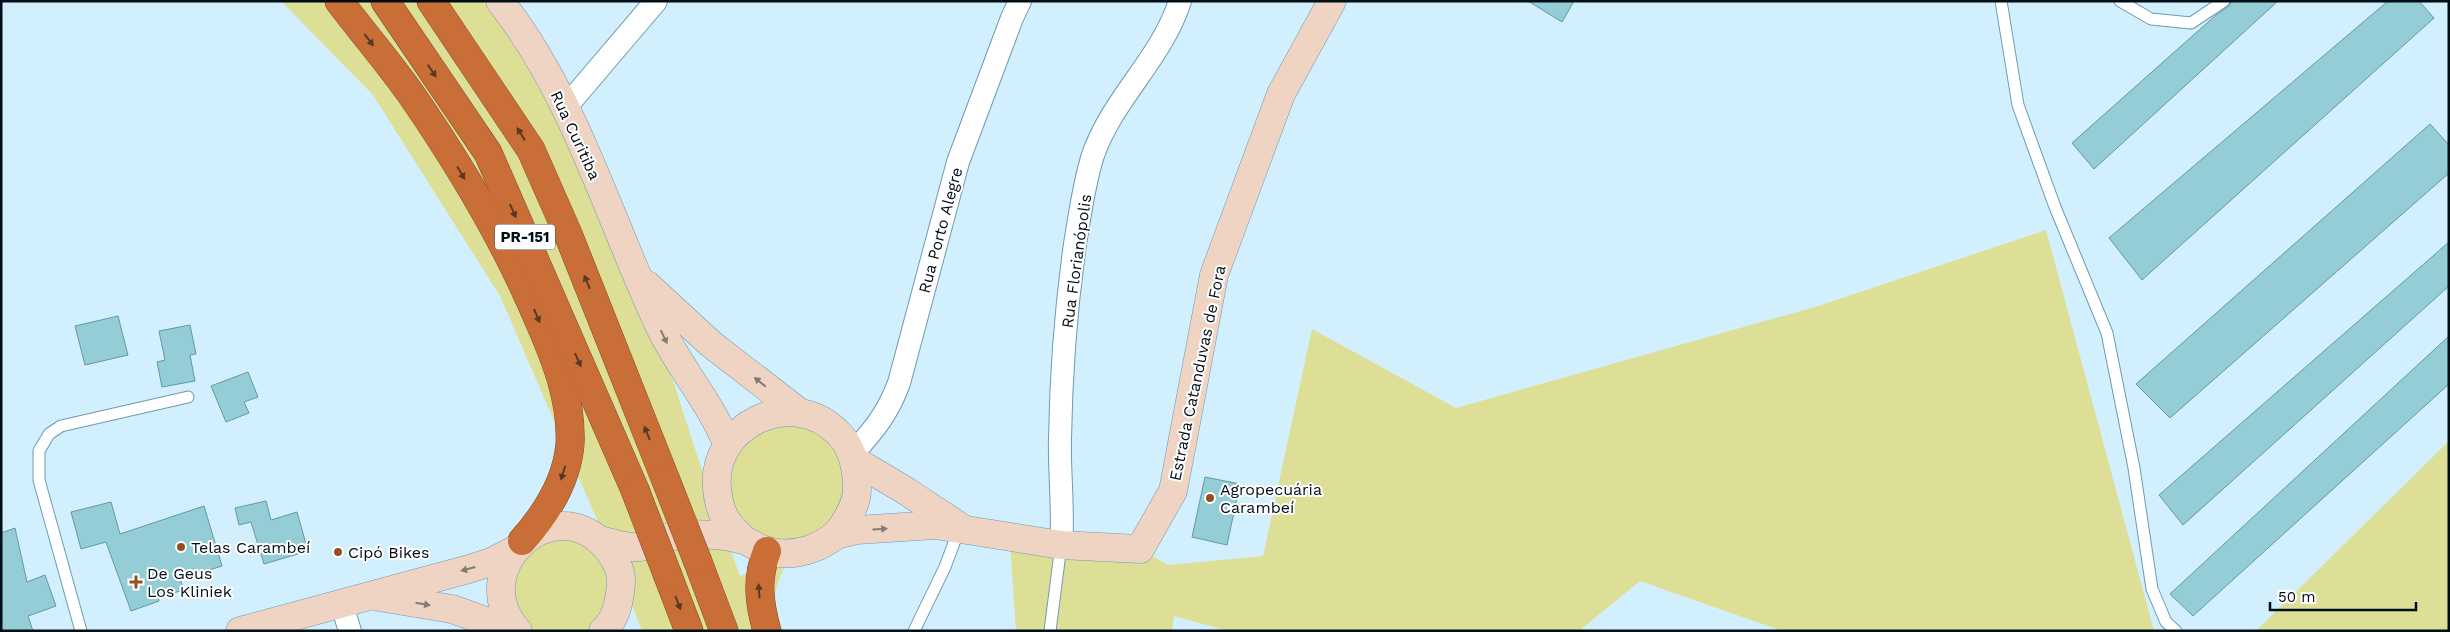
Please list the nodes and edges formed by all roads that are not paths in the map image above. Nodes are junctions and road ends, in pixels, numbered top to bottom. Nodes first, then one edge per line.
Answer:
1 (339, 1) edge
2 (385, 1) edge
3 (431, 1) edge
4 (500, 1) edge
5 (656, 1) edge
6 (1020, 1) edge
7 (1180, 1) edge
8 (1332, 1) edge
9 (2001, 1) edge
10 (2120, 1) edge
11 (2224, 1) edge
12 (564, 108) junction
13 (639, 276) junction
14 (188, 397) dead end
15 (798, 412) junction
16 (727, 444) junction
17 (853, 456) junction
18 (716, 477) junction
19 (960, 527) junction
20 (684, 533) junction
21 (599, 540) junction
22 (1061, 545) junction
23 (518, 546) junction
24 (756, 546) junction
25 (818, 546) junction
26 (638, 548) junction
27 (375, 596) junction
28 (341, 602) junction
29 (620, 604) junction
30 (81, 631) edge
31 (240, 631) edge
32 (350, 631) edge
33 (514, 631) edge
34 (518, 631) edge
35 (603, 631) edge
36 (689, 631) edge
37 (724, 631) edge
38 (767, 631) edge
39 (914, 631) edge
40 (1050, 631) edge
41 (2176, 631) edge

1 -> 23 highway
2 -> 36 highway, PR-151, bridge
37 -> 3 highway, PR-151, bridge
4 - 12 main road, Rua Curitiba
5 - 12 street
6 - 17 street, Rua Porto Alegre
7 - 22 street, Rua Florianópolis
8 - 22 main road, Estrada Catanduvas de Fora
9 - 41 lane
10 - 11 lane
12 - 13 main road, Rua Curitiba
15 -> 13 main road
13 -> 16 main road, Rua Curitiba
14 - 30 lane
15 - 16 main road
15 - 17 main road
16 - 18 main road
17 - 19 main road
17 - 25 main road
18 - 20 main road
18 - 24 main road
19 - 22 main road, Estrada Catanduvas de Fora
25 -> 19 main road, Estrada Catanduvas de Fora
19 - 39 lane
20 - 24 main road
20 - 26 main road
21 - 23 main road
21 - 26 main road
21 - 29 main road
22 - 40 lane
23 -> 27 main road
23 - 34 main road
24 - 25 main road
38 -> 24 highway
26 - 29 main road
27 - 28 main road
27 -> 33 main road
28 - 31 main road
28 - 32 street
29 - 35 main road

